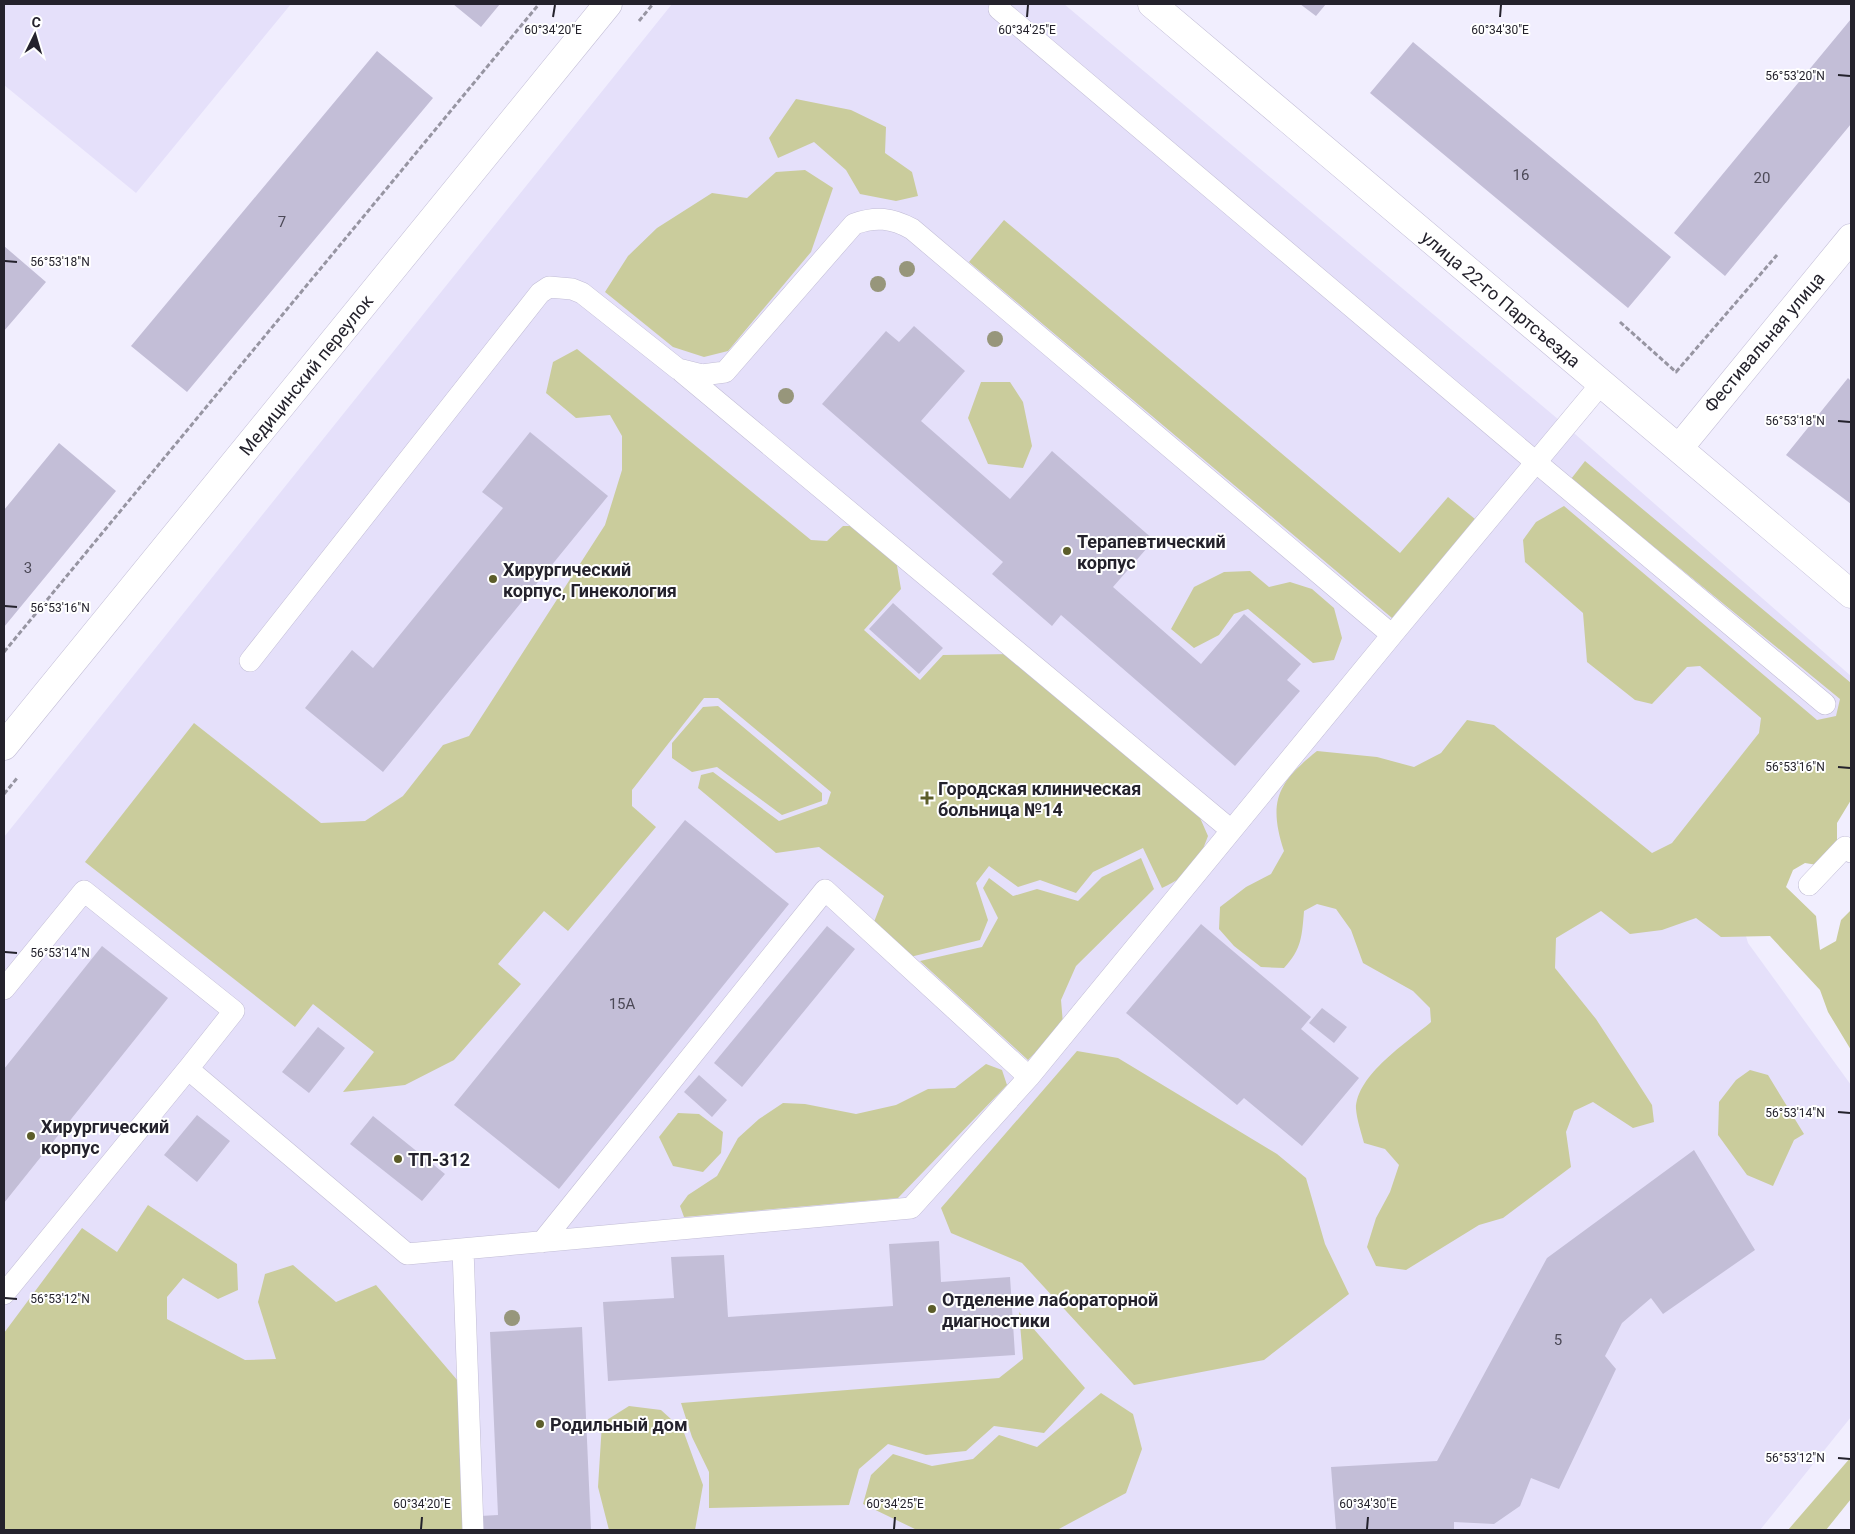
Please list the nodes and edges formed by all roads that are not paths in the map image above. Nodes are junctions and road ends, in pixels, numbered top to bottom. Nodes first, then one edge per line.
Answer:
1 (608, 4) edge
2 (1152, 4) edge
3 (999, 9) dead end
4 (1851, 238) edge
5 (678, 369) junction
6 (1601, 384) junction
7 (1678, 448) junction
8 (1536, 462) junction
9 (1851, 594) edge
10 (1392, 635) junction
11 (250, 661) dead end
12 (1825, 704) dead end
13 (4, 746) edge
14 (1231, 830) junction
15 (1851, 852) edge
16 (1809, 885) dead end
17 (4, 989) edge
18 (188, 1069) junction
19 (1029, 1077) junction
20 (542, 1242) junction
21 (463, 1249) junction
22 (4, 1294) edge
23 (473, 1530) edge

1 - 13 street, Медицинский переулок
2 - 6 street, улица 22-го Партсъезда
3 - 8 lane
4 - 7 street, Фестивальная улица
5 - 10 lane
5 - 11 lane
5 - 14 lane
6 - 7 street, улица 22-го Партсъезда
6 - 8 lane
7 - 9 street, улица 22-го Партсъезда
8 - 10 lane
8 - 12 lane
10 - 14 lane
14 - 19 lane
15 - 16 lane
17 - 18 lane
18 - 21 lane
18 - 22 lane
19 - 20 lane
19 - 20 lane
20 - 21 lane
21 - 23 lane

